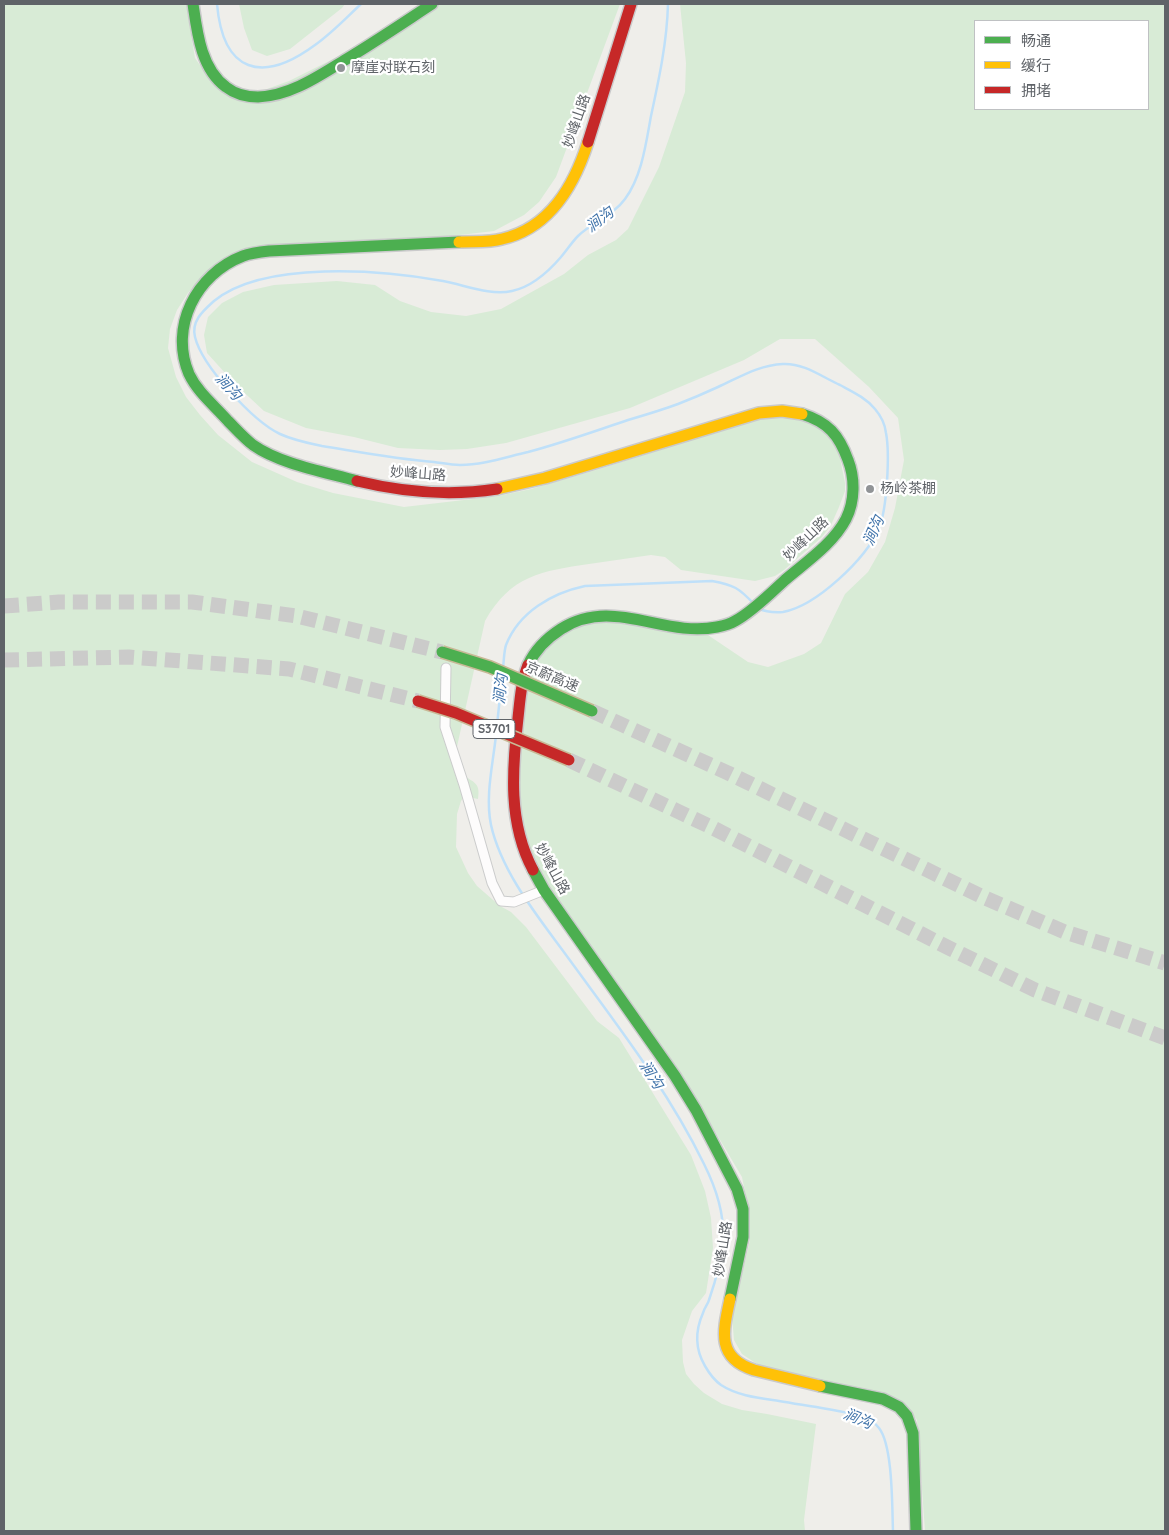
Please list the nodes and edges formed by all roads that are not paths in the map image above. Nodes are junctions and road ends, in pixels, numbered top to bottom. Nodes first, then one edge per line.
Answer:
1 (193, 4) edge
2 (432, 4) edge
3 (631, 4) edge
4 (442, 652) tunnel mouth
5 (446, 668) dead end
6 (418, 701) tunnel mouth
7 (592, 711) tunnel mouth
8 (569, 760) tunnel mouth
9 (544, 890) junction
10 (916, 1531) edge

1 - 2 main road
3 - 9 main road, 妙峰山路
4 - 7 main road, 京蔚高速, bridge
5 - 9 street
6 - 8 main road, S3701, bridge
9 - 10 main road, 妙峰山路

